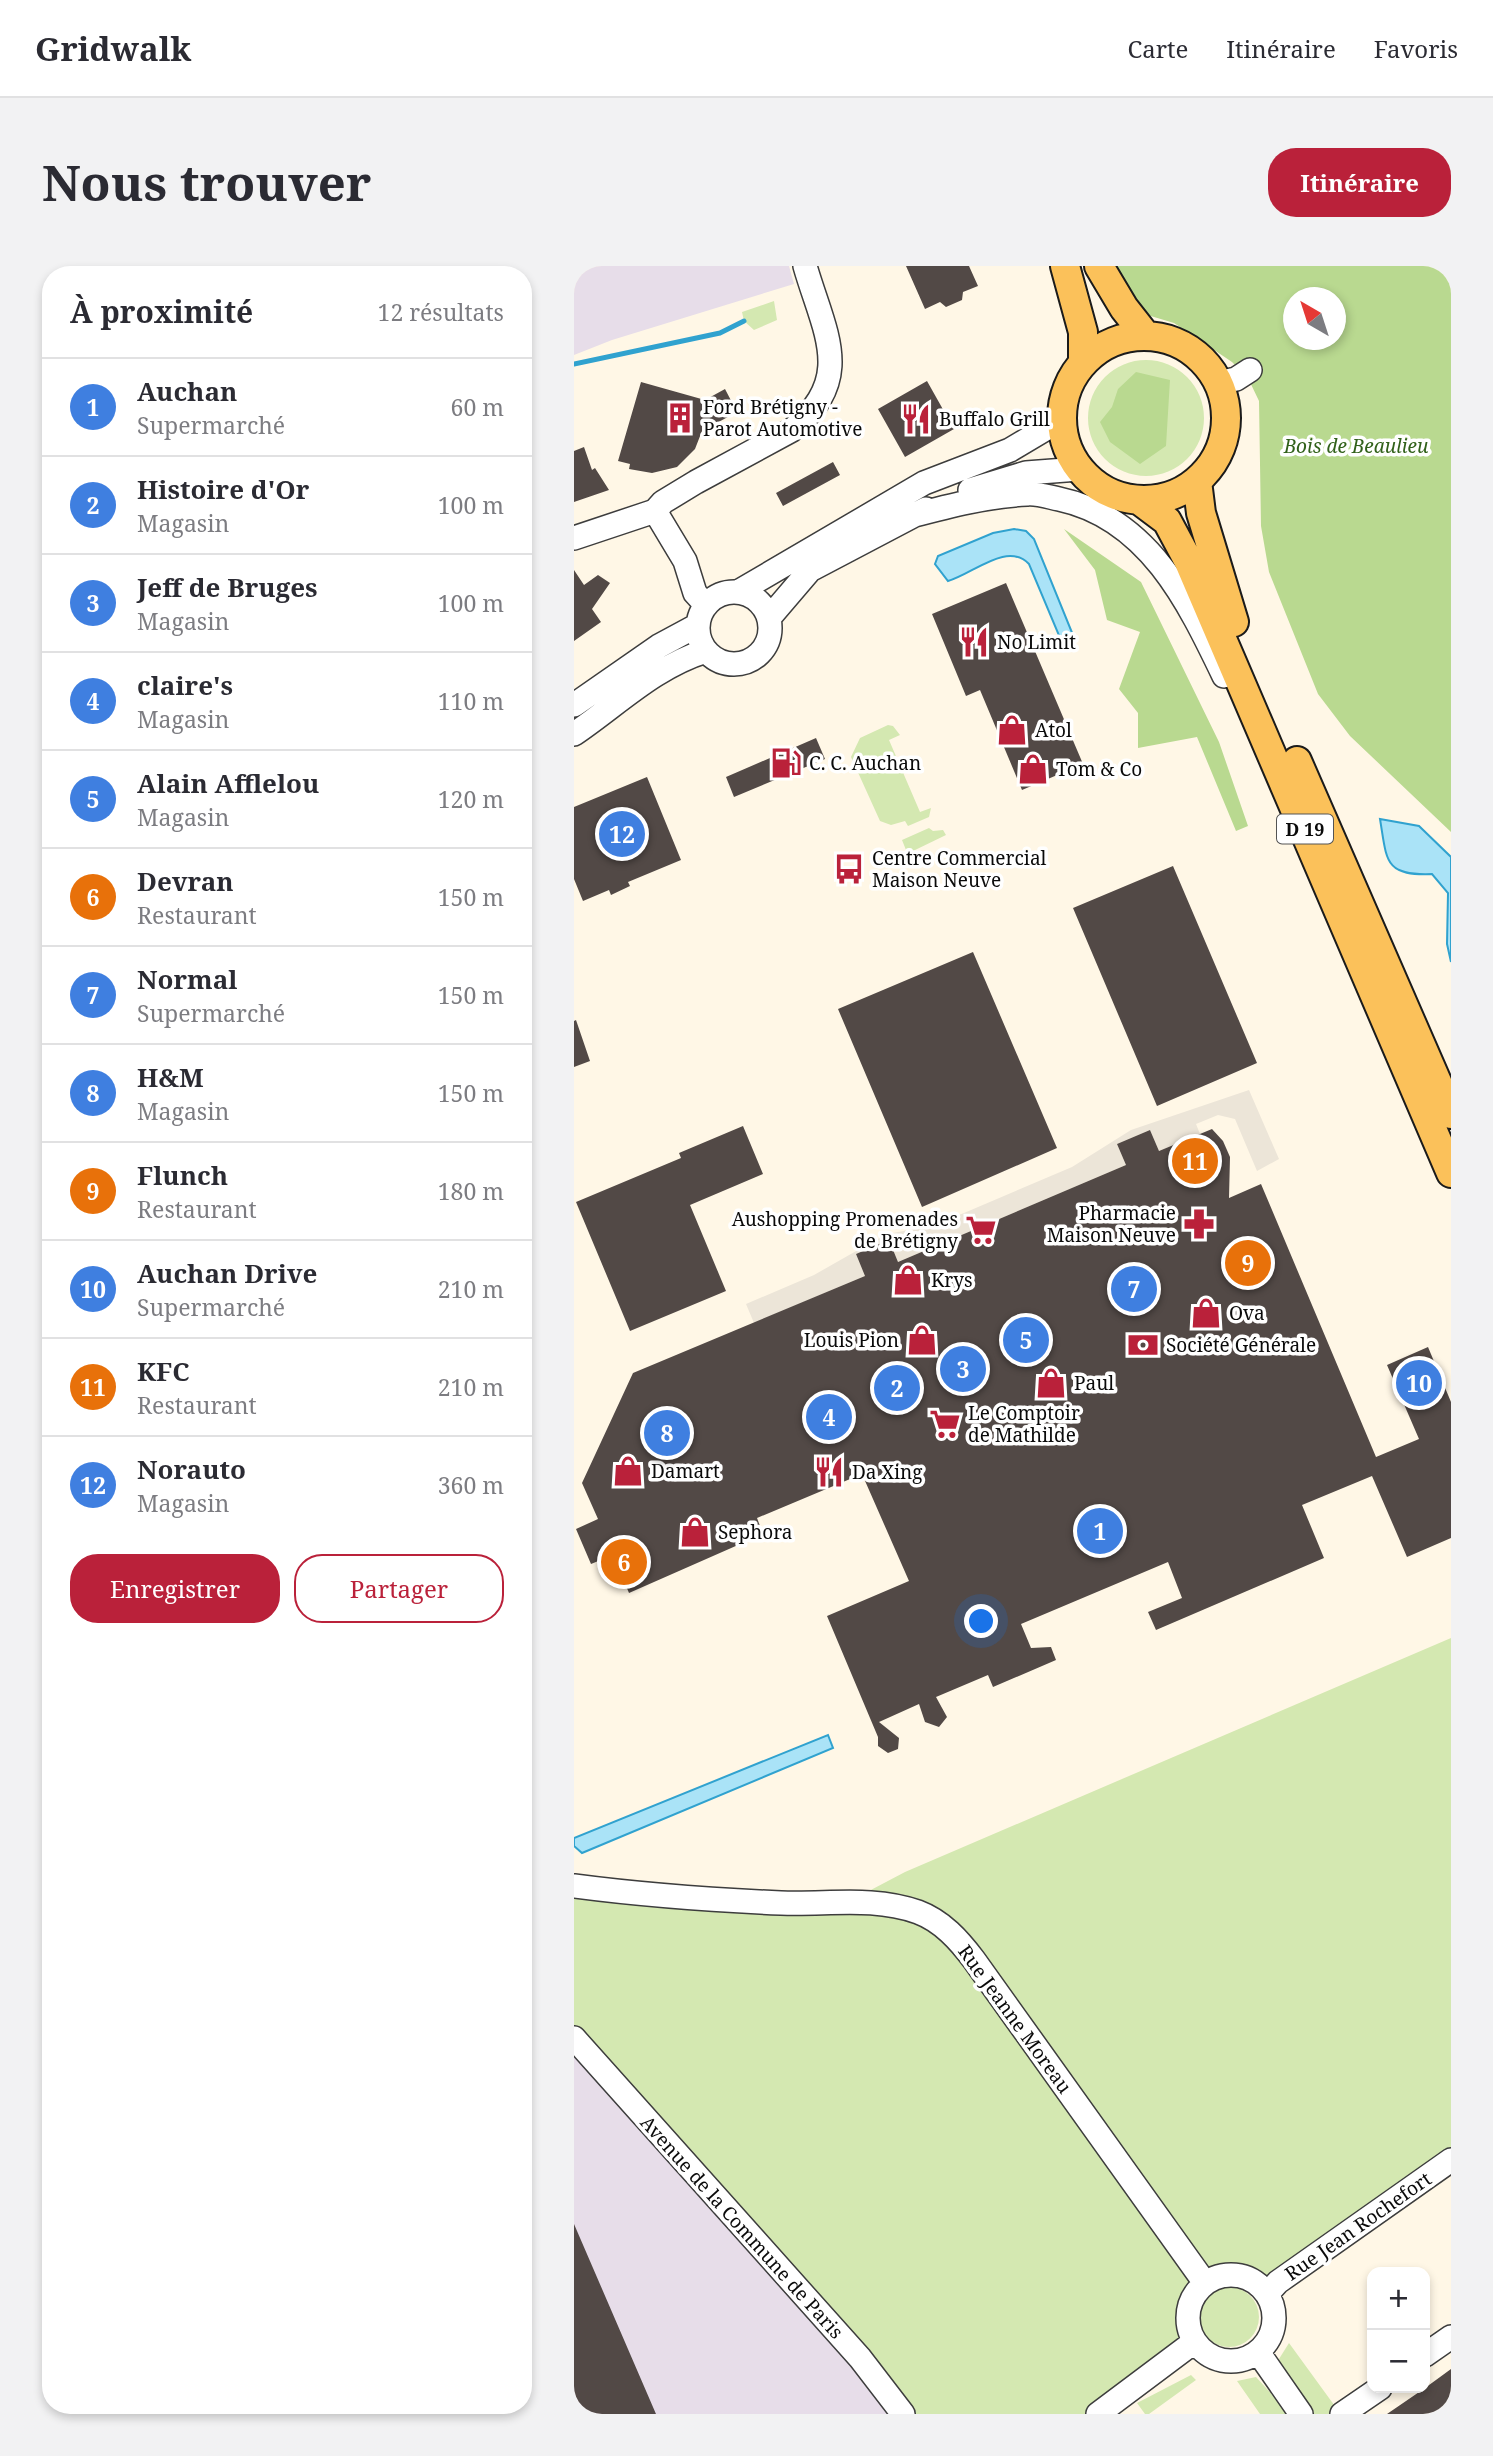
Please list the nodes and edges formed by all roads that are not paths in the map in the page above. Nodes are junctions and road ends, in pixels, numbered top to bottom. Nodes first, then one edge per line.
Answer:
1 (805, 266) edge
2 (1065, 266) edge
3 (1099, 266) edge
4 (1146, 336) junction
5 (1083, 363) junction
6 (1250, 370) dead end
7 (1218, 383) junction
8 (1062, 419) junction
9 (1079, 469) junction
10 (1197, 481) junction
11 (1139, 500) junction
12 (655, 511) junction
13 (911, 516) junction
14 (574, 538) edge
15 (685, 561) junction
16 (734, 592) junction
17 (702, 615) junction
18 (769, 618) junction
19 (706, 651) junction
20 (574, 705) edge
21 (574, 734) edge
22 (1362, 963) junction
23 (1451, 1114) edge
24 (1451, 1173) edge
25 (574, 1886) edge
26 (575, 2039) edge
27 (1451, 2160) edge
28 (1205, 2283) junction
29 (1267, 2294) junction
30 (1451, 2337) edge
31 (1194, 2342) junction
32 (1258, 2352) junction
33 (1430, 2352) edge
34 (1373, 2393) edge
35 (903, 2414) edge
36 (1098, 2414) edge
37 (1301, 2414) edge
38 (1342, 2414) edge

1 - 12 street
2 - 5 main road
3 - 4 main road
4 - 5 main road
4 - 7 main road
5 - 8 main road
6 - 7 street
7 - 10 main road
8 - 9 main road
8 - 16 street
9 - 11 main road
9 - 13 street
10 - 11 main road
10 - 23 main road, D 19
11 - 22 main road, D 19
12 - 14 street
12 - 15 street
13 - 18 street
13 - 22 street
15 - 16 street
15 - 17 street
16 - 17 street
16 - 18 street
17 - 19 street
17 - 20 street
18 - 19 street
19 - 21 street
22 - 24 main road, D 19
25 - 28 street, Rue Jeanne Moreau
26 - 35 street, Avenue de la Commune de Paris
27 - 29 street, Rue Jean Rochefort
28 - 29 street
28 - 31 street
29 - 32 street
30 - 33 street
31 - 32 street
31 - 36 street
32 - 37 street
34 - 38 street

